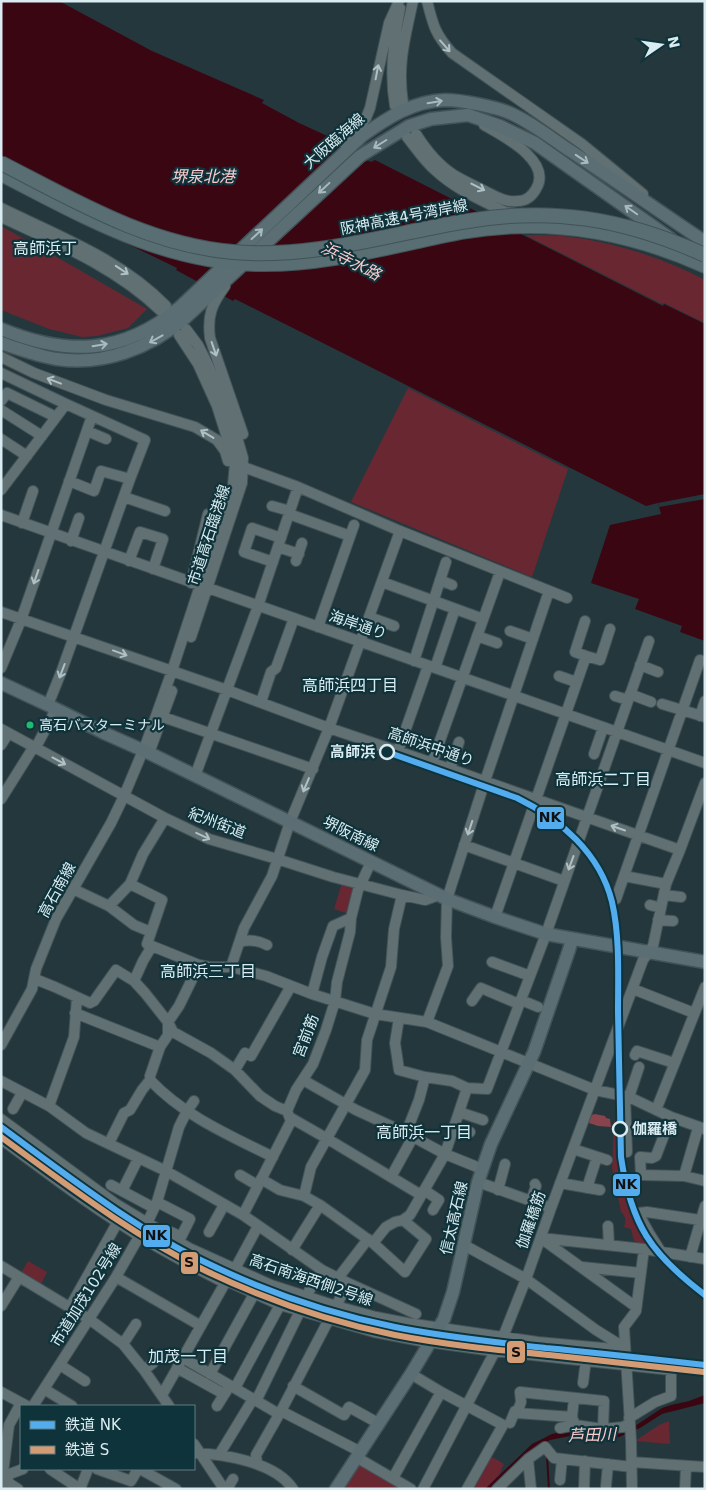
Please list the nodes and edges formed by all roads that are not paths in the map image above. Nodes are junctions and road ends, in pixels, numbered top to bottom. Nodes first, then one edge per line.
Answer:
1 (400, 1) edge
2 (413, 1) edge
3 (427, 1) edge
4 (468, 115) junction
5 (346, 148) junction
6 (1, 164) edge
7 (1, 174) edge
8 (1, 208) edge
9 (1, 217) edge
10 (522, 226) junction
11 (693, 234) junction
12 (705, 242) edge
13 (705, 255) edge
14 (705, 263) edge
15 (705, 276) edge
16 (218, 284) junction
17 (1, 328) edge
18 (182, 332) dead end
19 (1, 343) edge
20 (1, 357) edge
21 (1, 372) edge
22 (1, 401) edge
23 (66, 404) junction
24 (1, 410) edge
25 (92, 416) junction
26 (56, 417) junction
27 (87, 431) junction
28 (42, 436) junction
29 (1, 439) edge
30 (106, 440) dead end
31 (27, 456) junction
32 (242, 466) junction
33 (130, 479) junction
34 (69, 481) junction
35 (298, 488) junction
36 (1, 490) edge
37 (33, 491) dead end
38 (124, 497) junction
39 (272, 506) dead end
40 (165, 511) dead end
41 (290, 513) junction
42 (1, 515) edge
43 (79, 518) dead end
44 (22, 523) junction
45 (354, 525) dead end
46 (220, 526) junction
47 (400, 531) junction
48 (50, 533) junction
49 (350, 536) junction
50 (71, 541) junction
51 (280, 542) junction
52 (302, 543) dead end
53 (104, 552) junction
54 (129, 561) junction
55 (273, 562) junction
56 (446, 562) dead end
57 (153, 570) junction
58 (500, 572) junction
59 (440, 580) junction
60 (382, 582) junction
61 (452, 585) dead end
62 (200, 586) junction
63 (549, 591) junction
64 (567, 598) dead end
65 (433, 600) junction
66 (258, 606) junction
67 (455, 609) junction
68 (1, 612) edge
69 (369, 617) junction
70 (294, 618) junction
71 (483, 619) junction
72 (21, 620) junction
73 (585, 622) dead end
74 (394, 626) dead end
75 (318, 627) junction
76 (610, 630) dead end
77 (510, 631) dead end
78 (74, 636) junction
79 (477, 636) junction
80 (534, 639) junction
81 (649, 641) dead end
82 (360, 642) junction
83 (497, 642) dead end
84 (586, 656) junction
85 (414, 660) junction
86 (700, 660) dead end
87 (640, 665) junction
88 (431, 667) junction
89 (1, 668) edge
90 (658, 672) dead end
91 (175, 673) junction
92 (559, 676) dead end
93 (461, 678) junction
94 (576, 682) junction
95 (1, 684) edge
96 (227, 690) junction
97 (615, 696) dead end
98 (514, 697) junction
99 (629, 697) junction
100 (705, 701) edge
101 (261, 702) junction
102 (52, 707) junction
103 (682, 710) junction
104 (566, 715) junction
105 (702, 716) edge
106 (164, 717) junction
107 (329, 728) junction
108 (603, 728) junction
109 (5, 731) edge
110 (617, 732) junction
111 (211, 734) junction
112 (459, 742) dead end
113 (1, 745) edge
114 (34, 748) junction
115 (669, 750) junction
116 (146, 752) junction
117 (398, 752) junction
118 (594, 754) dead end
119 (432, 763) junction
120 (705, 764) edge
121 (313, 768) junction
122 (450, 769) junction
123 (195, 776) junction
124 (485, 781) junction
125 (705, 783) edge
126 (124, 796) junction
127 (1, 799) edge
128 (536, 799) junction
129 (650, 801) junction
130 (660, 805) dead end
131 (700, 810) edge
132 (588, 817) junction
133 (166, 818) junction
134 (290, 822) junction
135 (638, 835) junction
136 (464, 845) junction
137 (680, 850) junction
138 (277, 858) junction
139 (371, 862) junction
140 (514, 863) junction
141 (624, 876) junction
142 (564, 880) junction
143 (130, 884) junction
144 (360, 884) junction
145 (666, 884) junction
146 (73, 889) junction
147 (402, 895) junction
148 (664, 895) junction
149 (443, 897) junction
150 (682, 897) dead end
151 (616, 899) dead end
152 (650, 905) dead end
153 (109, 906) junction
154 (661, 908) junction
155 (351, 918) junction
156 (496, 918) junction
157 (658, 920) junction
158 (673, 921) dead end
159 (151, 932) junction
160 (546, 934) junction
161 (572, 939) junction
162 (240, 942) junction
163 (267, 945) dead end
164 (152, 946) junction
165 (647, 953) junction
166 (492, 962) dead end
167 (705, 962) edge
168 (198, 965) junction
169 (231, 967) junction
170 (530, 976) junction
171 (35, 979) junction
172 (134, 982) junction
173 (291, 986) junction
174 (705, 987) edge
175 (633, 988) junction
176 (312, 994) junction
177 (76, 997) junction
178 (702, 1000) edge
179 (472, 1001) dead end
180 (335, 1002) junction
181 (520, 1002) junction
182 (538, 1007) dead end
183 (75, 1013) junction
184 (694, 1013) junction
185 (374, 1014) junction
186 (399, 1018) junction
187 (168, 1022) junction
188 (427, 1022) junction
189 (1, 1045) edge
190 (160, 1048) junction
191 (501, 1052) junction
192 (635, 1055) dead end
193 (674, 1063) junction
194 (529, 1064) junction
195 (639, 1067) dead end
196 (235, 1070) junction
197 (425, 1077) junction
198 (150, 1080) junction
199 (303, 1080) junction
200 (1, 1081) edge
201 (467, 1088) junction
202 (594, 1090) junction
203 (22, 1093) junction
204 (627, 1096) junction
205 (194, 1101) dead end
206 (346, 1104) junction
207 (49, 1106) junction
208 (13, 1109) dead end
209 (656, 1110) junction
210 (187, 1111) junction
211 (460, 1112) junction
212 (289, 1115) junction
213 (671, 1116) junction
214 (1, 1119) edge
215 (483, 1120) dead end
216 (454, 1128) junction
217 (702, 1128) edge
218 (470, 1132) dead end
219 (409, 1135) junction
220 (326, 1138) junction
221 (1, 1139) edge
222 (110, 1143) junction
223 (572, 1149) junction
224 (627, 1152) dead end
225 (445, 1154) junction
226 (273, 1157) junction
227 (138, 1159) junction
228 (506, 1164) dead end
229 (482, 1169) junction
230 (166, 1172) junction
231 (240, 1175) dead end
232 (684, 1176) junction
233 (391, 1177) junction
234 (705, 1181) edge
235 (259, 1182) junction
236 (478, 1182) junction
237 (560, 1183) junction
238 (535, 1184) dead end
239 (111, 1185) dead end
240 (588, 1188) junction
241 (498, 1190) junction
242 (600, 1190) dead end
243 (122, 1191) junction
244 (422, 1192) junction
245 (304, 1196) junction
246 (531, 1201) junction
247 (156, 1205) junction
248 (224, 1205) junction
249 (320, 1205) junction
250 (705, 1206) edge
251 (551, 1208) junction
252 (433, 1210) dead end
253 (243, 1215) junction
254 (403, 1220) junction
255 (700, 1220) junction
256 (148, 1221) junction
257 (116, 1225) dead end
258 (258, 1226) junction
259 (608, 1226) dead end
260 (209, 1232) dead end
261 (140, 1236) junction
262 (541, 1238) junction
263 (371, 1241) junction
264 (464, 1245) junction
265 (609, 1246) junction
266 (644, 1249) junction
267 (292, 1250) junction
268 (661, 1252) junction
269 (690, 1257) junction
270 (705, 1259) edge
271 (237, 1265) dead end
272 (1, 1266) edge
273 (581, 1267) junction
274 (322, 1270) junction
275 (641, 1273) junction
276 (19, 1276) junction
277 (116, 1277) junction
278 (338, 1278) junction
279 (526, 1279) junction
280 (225, 1283) junction
281 (348, 1284) junction
282 (309, 1291) dead end
283 (254, 1294) junction
284 (280, 1305) junction
285 (1, 1306) edge
286 (336, 1306) junction
287 (70, 1307) junction
288 (636, 1307) junction
289 (300, 1311) junction
290 (416, 1314) dead end
291 (89, 1319) junction
292 (329, 1320) junction
293 (136, 1324) dead end
294 (201, 1326) junction
295 (440, 1328) junction
296 (503, 1336) junction
297 (430, 1343) junction
298 (123, 1344) junction
299 (625, 1349) junction
300 (496, 1350) junction
301 (156, 1357) dead end
302 (183, 1358) junction
303 (586, 1360) junction
304 (60, 1365) junction
305 (626, 1365) junction
306 (177, 1368) junction
307 (144, 1370) junction
308 (210, 1374) junction
309 (411, 1374) junction
310 (85, 1381) dead end
311 (583, 1383) dead end
312 (293, 1386) junction
313 (44, 1389) junction
314 (230, 1389) junction
315 (1, 1392) edge
316 (441, 1392) junction
317 (162, 1395) junction
318 (574, 1398) junction
319 (254, 1400) junction
320 (24, 1404) edge
321 (34, 1405) edge
322 (70, 1405) edge
323 (168, 1405) edge
324 (466, 1405) junction
325 (217, 1406) dead end
326 (20, 1410) edge
327 (517, 1412) junction
328 (280, 1413) junction
329 (574, 1421) junction
330 (630, 1422) junction
331 (378, 1423) junction
332 (510, 1423) dead end
333 (560, 1428) dead end
334 (603, 1429) junction
335 (196, 1450) edge
336 (358, 1454) junction
337 (219, 1455) junction
338 (528, 1459) junction
339 (562, 1459) junction
340 (585, 1461) junction
341 (257, 1463) junction
342 (608, 1464) junction
343 (632, 1464) junction
344 (686, 1466) junction
345 (705, 1467) edge
346 (21, 1470) edge
347 (52, 1470) edge
348 (88, 1470) edge
349 (100, 1470) edge
350 (138, 1470) edge
351 (141, 1470) edge
352 (393, 1478) junction
353 (233, 1479) dead end
354 (4, 1480) edge
355 (560, 1480) dead end
356 (606, 1486) dead end
357 (18, 1489) edge
358 (80, 1489) edge
359 (176, 1489) edge
360 (226, 1489) edge
361 (293, 1489) edge
362 (336, 1489) edge
363 (411, 1489) edge
364 (423, 1489) edge
365 (467, 1489) edge
366 (496, 1489) edge
367 (531, 1489) edge
368 (584, 1489) edge
369 (632, 1489) edge
370 (685, 1489) edge

1 - 2 street
5 -> 1 street
3 -> 11 street
14 -> 4 main road, 大阪臨海線
14 -> 4 street
4 -> 16 main road, 大阪臨海線
5 -> 11 main road, 大阪臨海線
16 -> 5 main road, 大阪臨海線
6 - 13 highway, 阪神高速4号湾岸線, bridge
7 - 10 highway, 阪神高速4号湾岸線
8 -> 9 street
10 - 14 highway, 阪神高速4号湾岸線
10 - 15 highway
11 - 12 main road, 大阪臨海線
17 -> 16 main road, 大阪臨海線
16 -> 19 main road, 大阪臨海線
16 -> 32 street
18 - 32 street, 市道高石臨港線
46 -> 20 street
21 - 23 street
22 - 26 street
23 - 25 street
23 - 26 street
24 - 28 street
25 - 27 street
25 - 33 street
26 - 28 street
27 - 30 street
27 - 34 street
28 - 31 street
29 - 31 street
31 - 36 street
32 - 35 street
32 - 46 street, 市道高石臨港線
32 - 62 street, 市道高石臨港線
33 - 34 street
33 - 38 street
34 - 48 street
35 - 41 street
35 - 47 street
37 - 44 street
38 - 40 street
38 - 53 street
39 - 41 street
41 - 49 street
41 - 51 street
42 - 44 street, 海岸通り
43 - 50 street
44 - 48 street, 海岸通り
45 - 49 street
46 - 62 street, 市道高石臨港線
46 - 62 street
47 - 58 street
47 - 60 street
48 - 50 street, 海岸通り
48 -> 72 street
49 - 75 street
50 - 53 street, 海岸通り
51 - 52 street
51 - 55 street
51 - 55 street
53 - 54 street, 海岸通り
53 - 78 street
54 - 57 street, 海岸通り
54 - 57 street
55 - 66 street
56 - 59 street
57 - 62 street, 海岸通り
58 - 63 street
58 - 71 street
59 - 61 street
59 - 65 street
60 - 65 street
60 - 69 street
62 - 66 street, 海岸通り
62 - 91 street, 市道高石臨港線
63 - 64 street
63 - 80 street
65 - 67 street
65 - 85 street
66 - 70 street, 海岸通り
66 - 96 street
67 - 71 street
67 - 88 street
68 - 72 street, 高師浜中通り
69 - 74 street
69 - 82 street
70 - 75 street, 海岸通り
70 - 101 street
71 - 79 street
72 - 78 street, 高師浜中通り
72 - 89 street
73 - 84 street
75 - 82 street, 海岸通り
76 - 84 street
77 - 80 street
78 -> 91 street, 高師浜中通り
78 -> 102 street
79 - 83 street
79 - 93 street
80 - 98 street
81 - 87 street
82 - 85 street, 海岸通り
82 - 107 street
84 - 94 street
85 - 88 street, 海岸通り
86 - 103 street
87 - 90 street
87 - 99 street
88 - 93 street, 海岸通り
88 - 117 street
91 - 96 street, 高師浜中通り
91 - 106 street, 市道高石臨港線
91 - 116 street, 市道高石臨港線
92 - 94 street
93 - 98 street, 海岸通り
93 - 119 street
94 - 104 street
95 - 102 main road, 堺阪南線
96 - 101 street, 高師浜中通り
96 - 111 street
97 - 99 street
98 - 104 street, 海岸通り
98 - 124 street
99 - 103 street
99 - 110 street
100 - 105 street
101 - 107 street, 高師浜中通り
102 - 114 street
102 - 116 main road, 堺阪南線
103 - 105 street
103 - 115 street
104 - 108 street, 海岸通り
104 - 128 street
106 - 111 street
106 - 116 street, 市道高石臨港線
107 - 117 street, 高師浜中通り
107 - 121 street
108 - 110 street, 海岸通り
108 - 118 street
109 - 113 street
109 - 114 street, 紀州街道
110 - 115 street, 海岸通り
110 - 132 street
111 - 121 street
111 - 123 street
112 - 122 street
114 -> 126 street, 紀州街道
114 - 127 street
115 - 120 street, 海岸通り
115 - 129 street
116 - 123 main road, 堺阪南線
116 - 126 street, 高石南線
117 - 119 street, 高師浜中通り
119 - 122 street, 高師浜中通り
121 -> 134 street
122 - 124 street, 高師浜中通り
123 - 134 main road, 堺阪南線
124 - 128 street, 高師浜中通り
124 -> 136 street
125 - 131 street, 伽羅橋筋
126 - 133 street, 紀州街道
126 - 146 street, 高石南線
128 - 132 street, 高師浜中通り
128 - 140 street
129 - 130 street
129 - 135 street
131 - 137 street, 伽羅橋筋
135 -> 132 street, 高師浜中通り
132 -> 142 street
133 -> 138 street, 紀州街道
133 - 143 street
134 - 138 street
134 - 139 main road, 堺阪南線
135 - 137 street, 高師浜中通り
135 - 141 street
136 - 140 street
136 - 149 street
137 - 145 street, 伽羅橋筋
138 - 144 street, 紀州街道
138 - 162 street
139 - 144 street, 宮前筋
139 - 149 main road, 堺阪南線
140 - 142 street
140 - 156 street
141 - 145 street
141 - 151 street
142 - 160 street
143 - 153 street
143 - 159 street
144 - 147 street, 紀州街道
144 - 155 street, 宮前筋
145 - 148 street, 伽羅橋筋
146 - 153 street
146 - 171 street, 高石南線
147 - 149 street, 紀州街道
147 - 185 street
148 - 150 street
148 - 154 street, 伽羅橋筋
149 - 156 main road, 堺阪南線
149 - 188 street
152 - 154 street
153 - 159 street
154 - 157 street, 伽羅橋筋
155 - 176 street
155 - 180 street, 宮前筋
156 - 160 main road, 堺阪南線
157 - 158 street
157 - 165 street, 伽羅橋筋
159 - 164 street
160 - 161 main road, 堺阪南線
160 - 170 street
161 - 165 main road, 堺阪南線
161 - 194 main road, 信太高石線
162 - 163 street
162 - 169 street
164 - 168 street
164 - 172 street
165 - 167 main road, 堺阪南線
165 - 175 street, 伽羅橋筋
166 - 170 street
168 - 169 street
168 - 187 street
169 - 173 street
170 - 181 street
171 - 177 street
171 - 189 street, 高石南線
172 - 177 street
172 - 187 street
173 - 176 street
173 - 196 street
174 - 178 street
175 - 184 street
175 - 202 street, 伽羅橋筋
176 - 180 street
177 - 183 street
178 - 184 street
179 - 181 street
180 - 185 street
180 - 199 street, 宮前筋
181 - 182 street
181 - 191 street
183 - 190 street
183 - 207 street
184 - 193 street
185 - 186 street
185 - 206 street
186 - 188 street
186 - 197 street
187 - 190 street
187 - 196 street
188 - 191 street
190 - 198 street
191 - 194 street
191 - 201 street
192 - 193 street
193 - 209 street
194 - 202 street
194 - 229 main road, 信太高石線
195 - 204 street
196 - 212 street
197 - 201 street
197 - 219 street
198 - 210 street
198 - 222 street
199 - 206 street
199 - 212 street, 宮前筋
200 - 203 street
201 - 211 street
202 - 204 street
202 - 223 street, 伽羅橋筋
203 - 207 street
203 - 208 street
204 - 209 street
204 - 224 street
205 - 210 street, 市道加茂102号線
206 - 219 street
206 - 220 street
207 - 222 street
209 - 213 street
210 - 226 street
210 - 230 street, 市道加茂102号線
211 - 215 street
211 - 216 street
212 - 220 street
212 - 226 street, 宮前筋
213 - 217 street
213 - 232 street
214 - 256 street, 高石南海西側2号線
216 - 218 street
216 - 225 street
217 - 232 street
219 - 225 street
219 - 233 street
220 - 233 street
220 - 245 street
221 - 261 street
222 - 227 street
223 - 237 street, 伽羅橋筋
223 - 240 street
225 - 229 street
225 - 244 street
226 - 235 street, 宮前筋
227 - 230 street
227 - 243 street
228 - 241 street
229 - 236 main road, 信太高石線
230 - 247 street, 市道加茂102号線
230 - 248 street
231 - 235 street
232 - 234 street
233 - 244 street
235 - 245 street
235 - 253 street, 宮前筋
236 - 241 street
236 - 264 main road, 信太高石線
237 - 240 street
237 - 251 street, 伽羅橋筋
238 - 246 street
239 - 243 street
240 - 242 street
241 - 246 street
243 - 247 street
244 - 252 street
244 - 254 street
245 - 249 street
246 - 251 street
247 - 256 street, 市道加茂102号線
247 - 256 street
248 - 253 street
248 - 260 street
249 - 263 street
249 - 267 street
250 - 255 street
251 - 262 street, 伽羅橋筋
253 - 258 street
254 - 263 street
254 - 263 street
255 - 268 street
255 - 269 street
256 - 261 street, 市道加茂102号線
256 - 286 street, 高石南海西側2号線
257 - 287 street
258 - 267 street
258 - 271 street
259 - 265 street
261 - 277 street, 市道加茂102号線
261 - 280 street
262 - 265 street
262 - 273 street
262 - 279 street, 伽羅橋筋
263 - 278 street
264 - 279 street
264 - 295 main road, 信太高石線
265 - 266 street
266 - 268 street
266 - 275 street
267 - 274 street
268 - 269 street
269 - 270 street
272 - 276 street
273 - 275 street
273 - 288 street
274 - 278 street
274 - 282 street
275 - 288 street
276 - 285 street
276 - 287 street
277 - 291 street, 市道加茂102号線
277 - 294 street
278 - 281 street
279 - 296 street, 伽羅橋筋
279 - 299 street
280 - 283 street
280 - 294 street
281 - 286 street
281 - 290 street
283 - 284 street
283 - 308 street
284 - 289 street
284 - 314 street
286 - 292 street
286 - 295 street, 高石南海西側2号線
287 - 291 street
288 - 299 street
289 - 292 street
289 - 319 street
291 - 298 street
291 - 304 street, 市道加茂102号線
292 - 297 street
292 - 312 street
293 - 298 street
294 - 302 street
295 - 296 street, 高石南海西側2号線
295 - 297 main road, 信太高石線
296 - 299 street, 高石南海西側2号線
296 - 300 street, 伽羅橋筋
297 - 300 street
297 - 309 main road, 信太高石線
298 - 307 street
299 - 305 street
300 - 303 street
300 - 324 street, 伽羅橋筋
301 - 307 street
302 - 306 street
302 - 308 street
303 - 305 street
303 - 311 street
304 - 310 street
304 - 313 street, 市道加茂102号線
305 - 330 street
305 - 330 street
306 - 314 street
306 - 317 street
307 - 317 street
308 - 314 street
309 - 316 street
309 - 331 main road, 信太高石線
312 - 328 street
312 - 331 street
313 - 321 street, 市道加茂102号線
313 - 322 street
314 - 319 street
314 - 325 street
315 - 320 street
316 - 324 street
316 - 352 street
317 - 323 street
318 - 327 street
318 - 329 street
318 - 334 street
319 - 328 street
319 - 337 street
324 - 364 street, 伽羅橋筋
324 - 365 street
326 - 354 street
327 - 329 street
327 - 332 street
328 - 336 street
328 - 341 street
329 - 333 street
329 - 334 street
330 - 334 street
330 - 343 street
331 - 336 main road, 信太高石線
335 - 337 street
335 - 360 street
336 - 352 street
336 - 362 main road, 信太高石線
337 - 341 street
338 - 339 street
338 - 366 street
338 - 367 street
339 - 340 street
339 - 355 street
340 - 342 street
340 - 368 street
341 - 361 street
342 - 343 street
342 - 356 street
343 - 344 street
343 - 369 street
344 - 345 street
344 - 370 street
346 - 354 street
347 - 358 street
348 - 358 street
349 - 350 street
351 - 359 street
352 - 363 street
353 - 360 street
354 - 357 street

